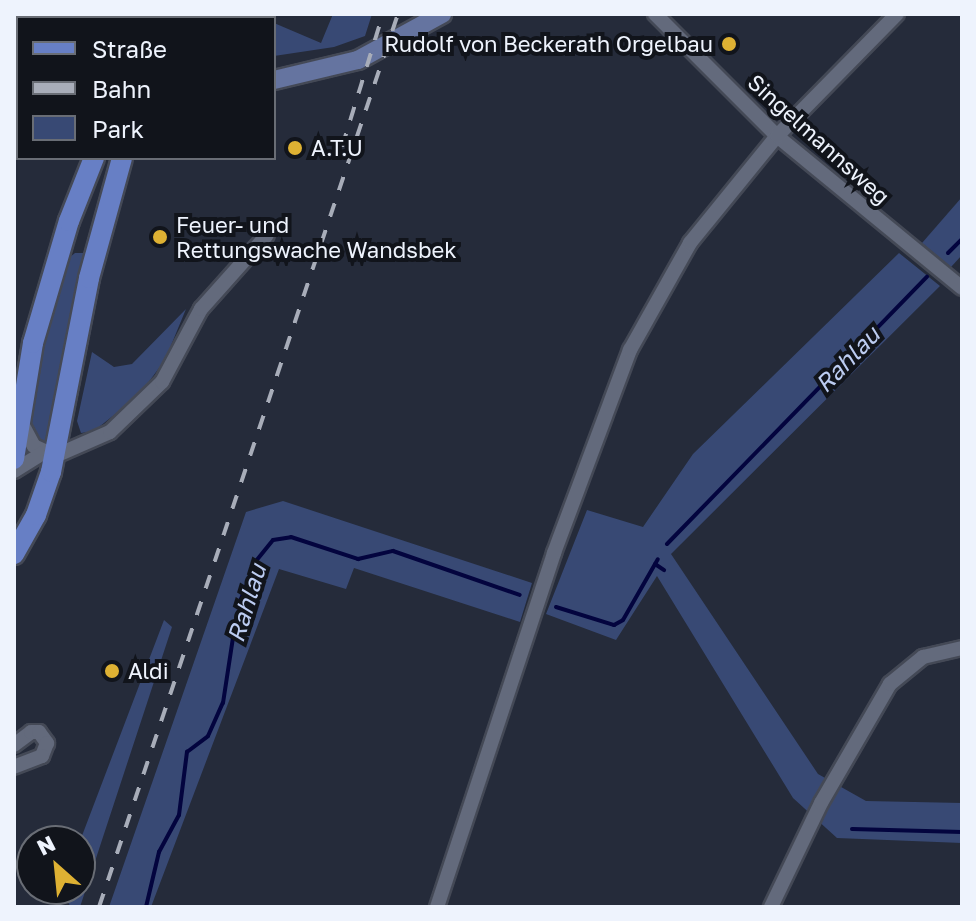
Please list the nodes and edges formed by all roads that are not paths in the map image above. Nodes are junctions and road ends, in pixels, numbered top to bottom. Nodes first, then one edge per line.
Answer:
1 (442, 14) edge
2 (655, 14) edge
3 (897, 14) edge
4 (276, 80) edge
5 (777, 136) junction
6 (93, 160) edge
7 (121, 160) edge
8 (267, 235) dead end
9 (962, 288) edge
10 (20, 418) junction
11 (49, 454) junction
12 (14, 459) edge
13 (14, 471) edge
14 (14, 554) edge
15 (962, 648) edge
16 (14, 745) edge
17 (14, 767) edge
18 (437, 907) edge
19 (771, 907) edge

1 - 4 main road
2 - 5 street, Singelmannsweg
3 - 5 street
5 - 9 street, Singelmannsweg
5 - 18 street
6 - 10 main road
7 - 11 main road
8 - 11 street
10 - 11 street
10 - 12 main road
11 - 13 street
11 - 14 main road
15 - 19 street
16 - 17 street

